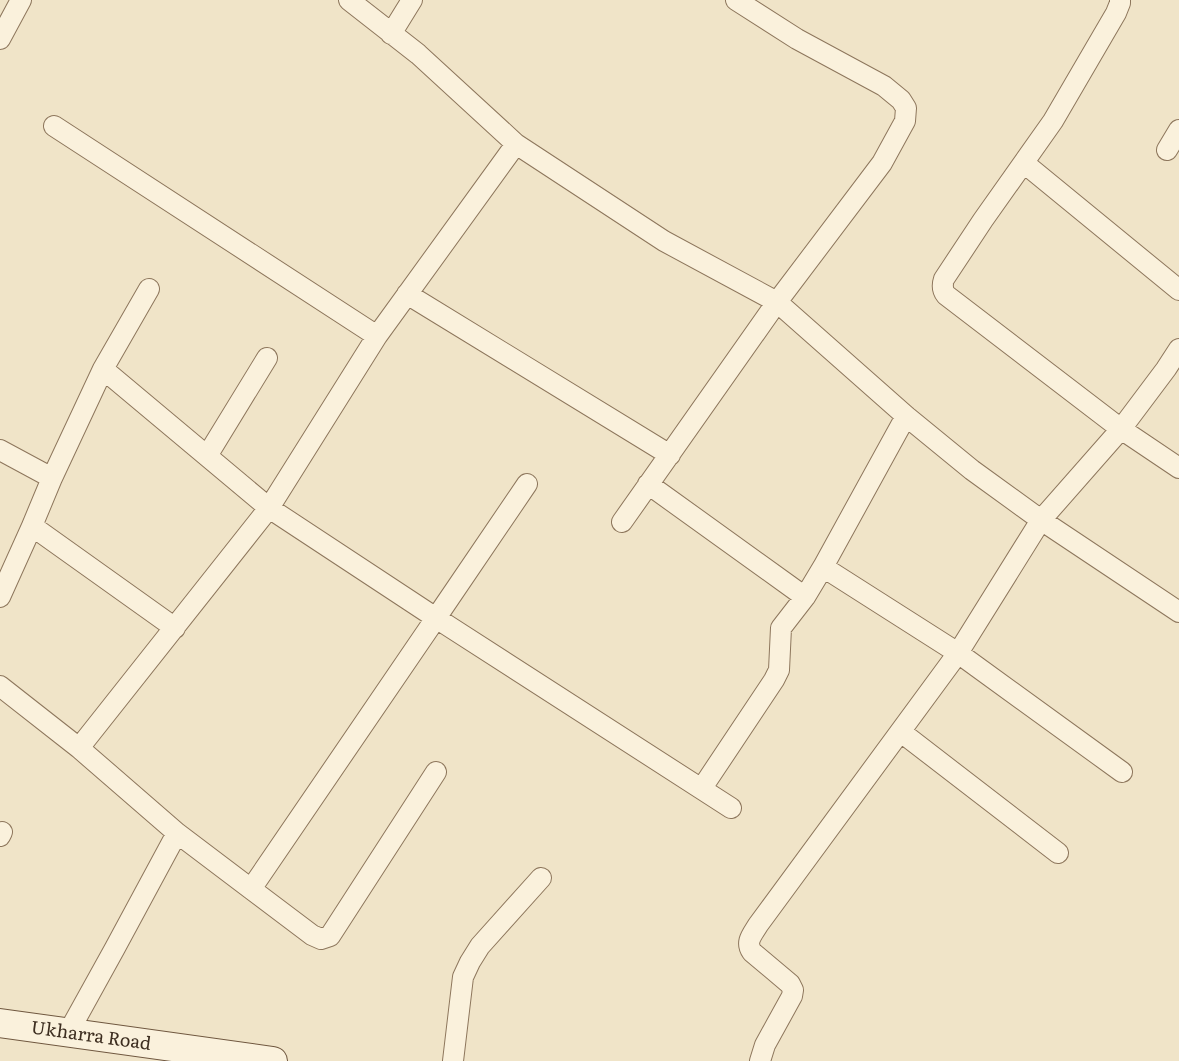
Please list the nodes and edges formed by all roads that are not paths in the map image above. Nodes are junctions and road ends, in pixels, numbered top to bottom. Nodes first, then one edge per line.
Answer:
1 (21, 0) edge
2 (349, 0) edge
3 (412, 0) edge
4 (736, 0) edge
5 (1120, 0) edge
6 (391, 34) junction
7 (0, 39) edge
8 (54, 126) dead end
9 (1179, 130) edge
10 (516, 144) junction
11 (1168, 150) dead end
12 (1024, 163) junction
13 (149, 289) dead end
14 (1179, 290) edge
15 (407, 294) junction
16 (777, 302) junction
17 (377, 336) junction
18 (1179, 349) edge
19 (267, 358) dead end
20 (104, 369) junction
21 (906, 416) junction
22 (1120, 429) junction
23 (0, 450) edge
24 (670, 455) junction
25 (207, 456) junction
26 (1179, 468) edge
27 (52, 478) junction
28 (527, 484) dead end
29 (648, 484) junction
30 (269, 508) junction
31 (1041, 520) junction
32 (622, 522) dead end
33 (32, 526) junction
34 (823, 567) junction
35 (805, 597) junction
36 (0, 598) edge
37 (1179, 612) edge
38 (436, 618) junction
39 (175, 628) junction
40 (958, 653) junction
41 (0, 686) edge
42 (901, 732) junction
43 (79, 748) junction
44 (436, 772) dead end
45 (1122, 772) dead end
46 (702, 788) junction
47 (731, 808) dead end
48 (177, 833) junction
49 (1058, 853) dead end
50 (541, 878) dead end
51 (251, 889) junction
52 (0, 1023) edge
53 (68, 1032) junction
54 (273, 1061) edge
55 (453, 1061) edge
56 (760, 1061) edge

1 - 7 street
2 - 6 street
3 - 6 street
4 - 16 street
5 - 12 street
6 - 10 street
8 - 17 street
9 - 11 street
10 - 15 street
10 - 16 street
12 - 14 street
12 - 22 street
13 - 20 street
15 - 17 street
15 - 24 street
16 - 21 street
16 - 24 street
17 - 30 street
18 - 22 street
19 - 25 street
20 - 25 street
20 - 27 street
21 - 31 street
21 - 34 street
22 - 26 street
22 - 31 street
23 - 27 street
24 - 29 street
25 - 30 street
27 - 33 street
28 - 38 street
29 - 32 street
29 - 35 street
30 - 38 street
30 - 39 street
31 - 37 street
31 - 40 street
33 - 36 street
33 - 39 street
34 - 35 street
34 - 40 street
35 - 46 street
38 - 46 street
38 - 51 street
39 - 43 street
40 - 42 street
40 - 45 street
41 - 43 street
42 - 49 street
42 - 56 street
43 - 48 street
44 - 51 street
46 - 47 street
48 - 51 street
48 - 53 street
50 - 55 street
52 - 53 street, Ukharra Road
53 - 54 street, Ukharra Road

